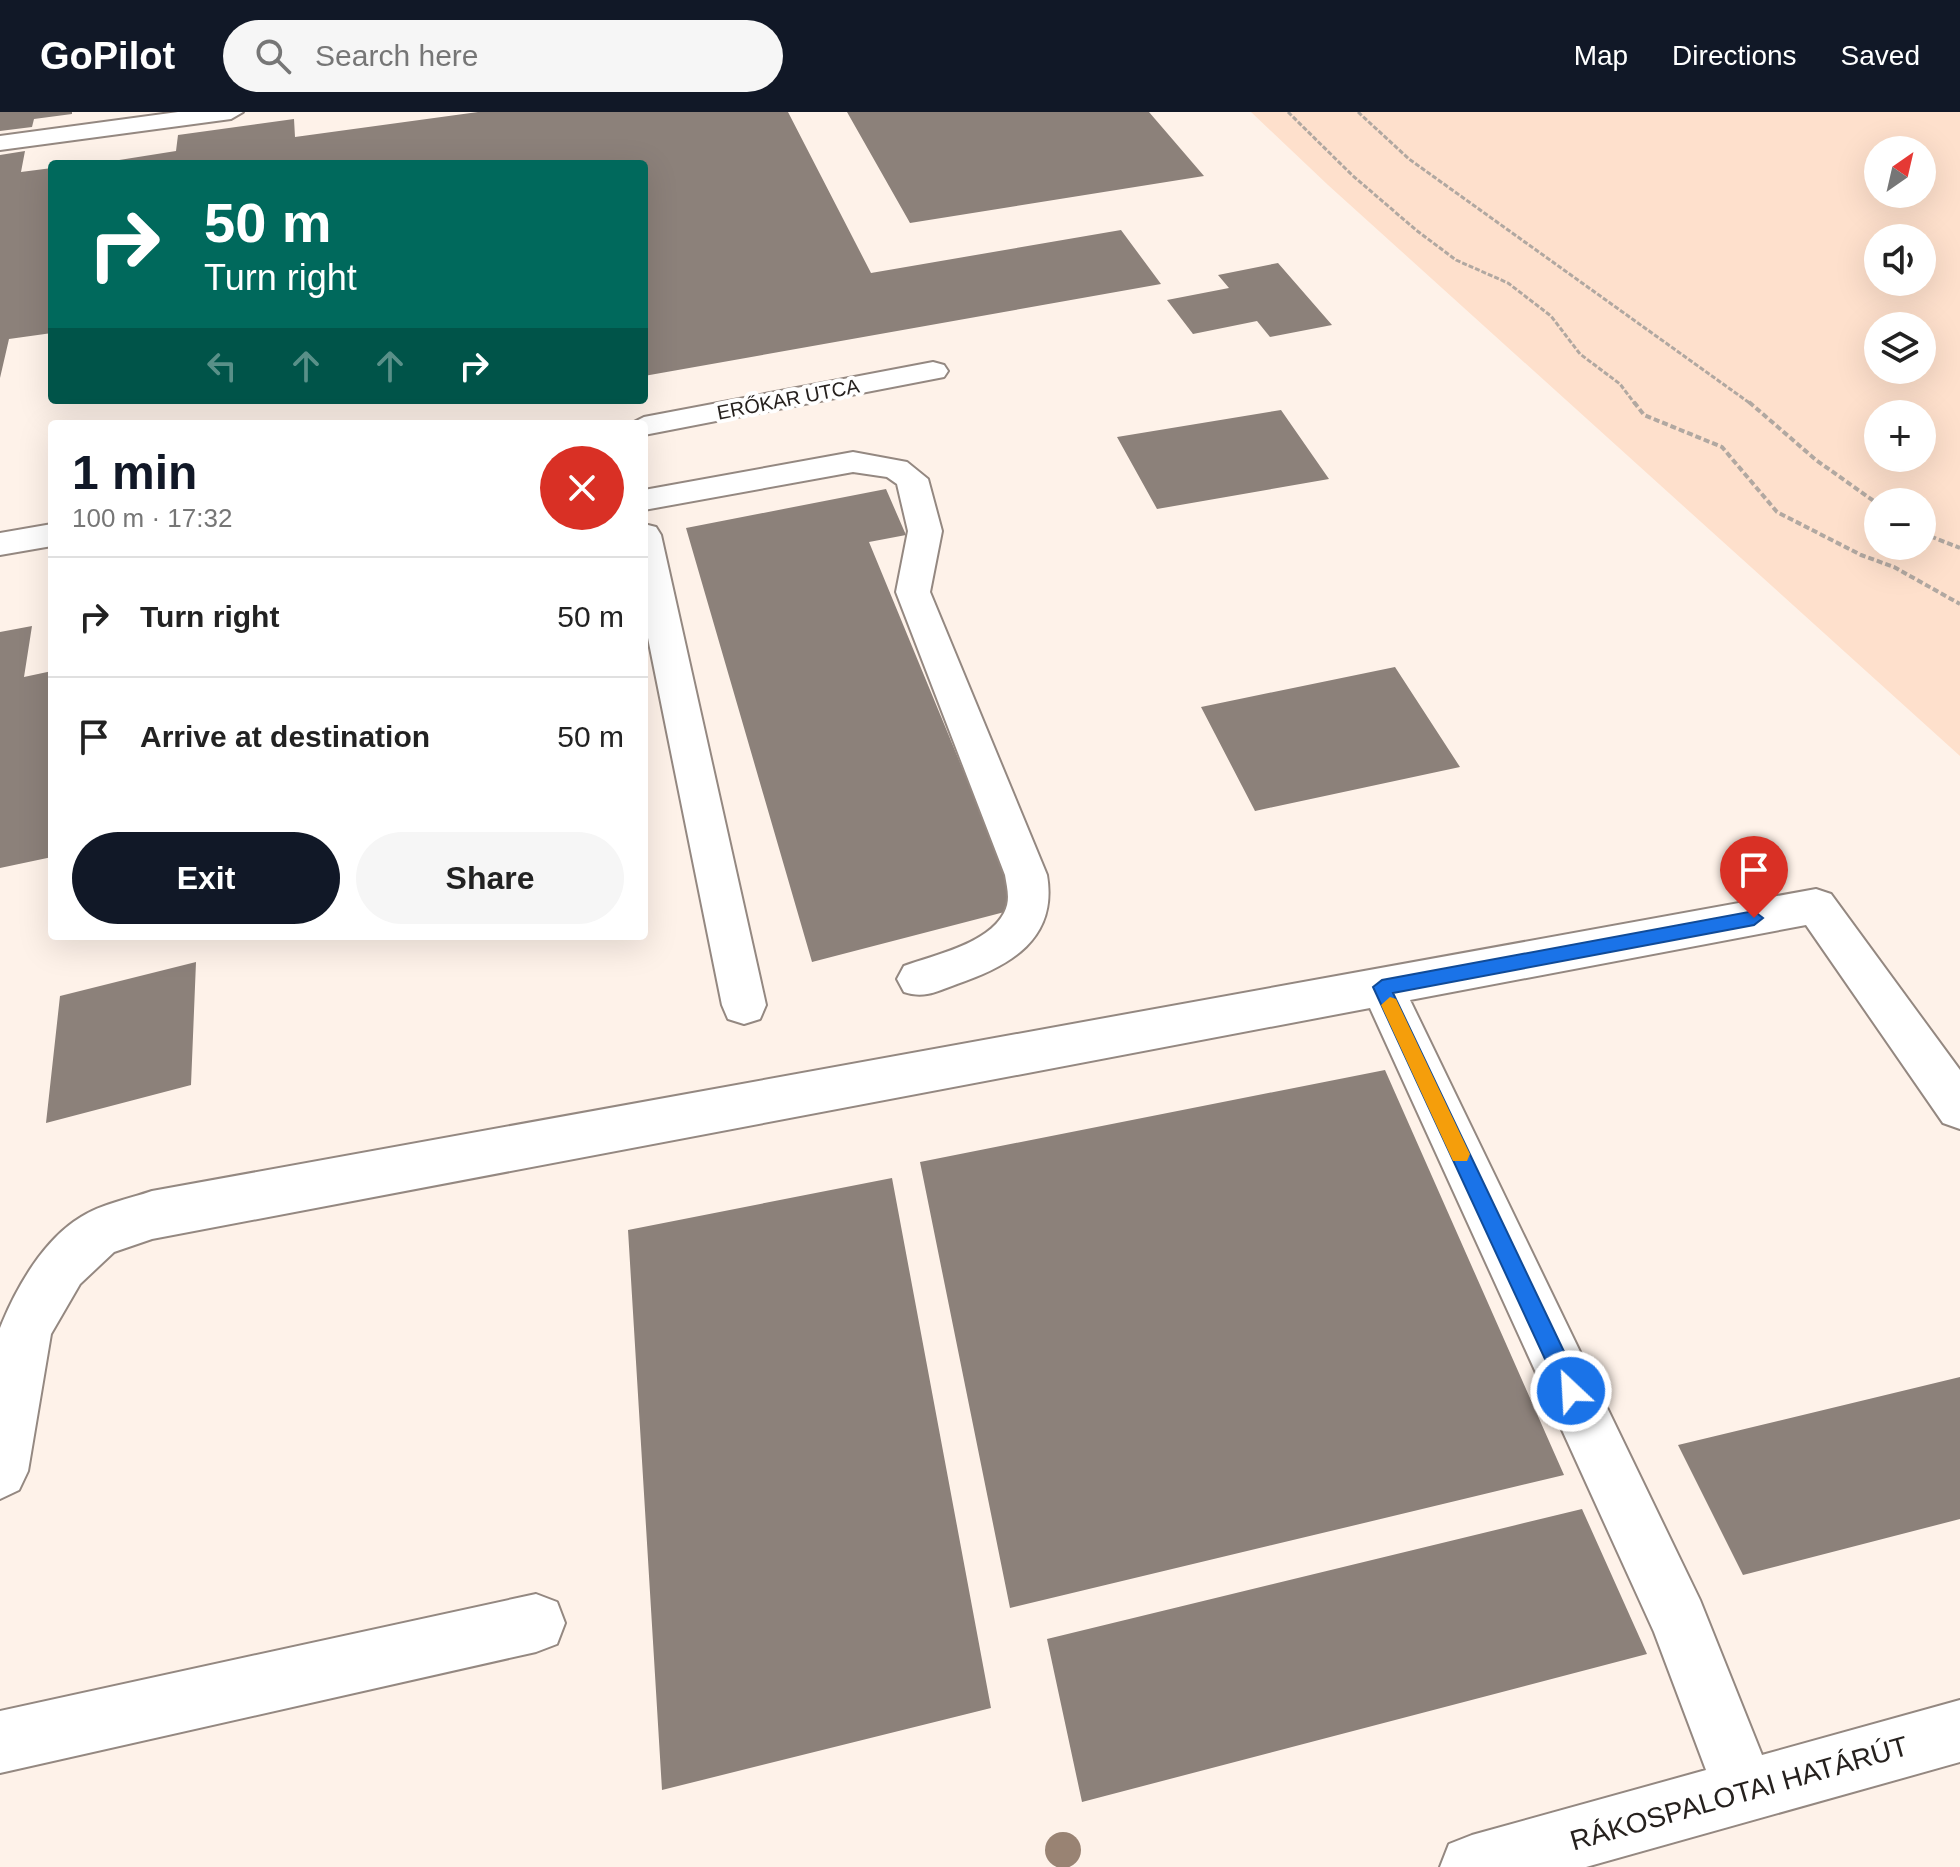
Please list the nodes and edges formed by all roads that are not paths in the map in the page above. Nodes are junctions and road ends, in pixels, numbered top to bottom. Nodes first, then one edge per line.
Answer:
1 (231, 112) edge
2 (0, 143) edge
3 (933, 371) dead end
4 (648, 425) edge
5 (648, 499) edge
6 (48, 536) edge
7 (0, 544) edge
8 (648, 554) edge
9 (919, 979) dead end
10 (1382, 987) junction
11 (744, 1005) dead end
12 (1960, 1108) edge
13 (0, 1471) edge
14 (536, 1623) dead end
15 (1960, 1731) edge
16 (0, 1742) edge
17 (1746, 1793) junction
18 (1472, 1867) edge

1 - 2 street
3 - 4 street, ERŐKAR UTCA
5 - 9 street
6 - 7 street
8 - 11 street
10 - 12 street
10 - 13 street
10 - 17 street
14 - 16 street
15 - 17 street, RÁKOSPALOTAI HATÁRÚT
17 - 18 street, RÁKOSPALOTAI HATÁRÚT

